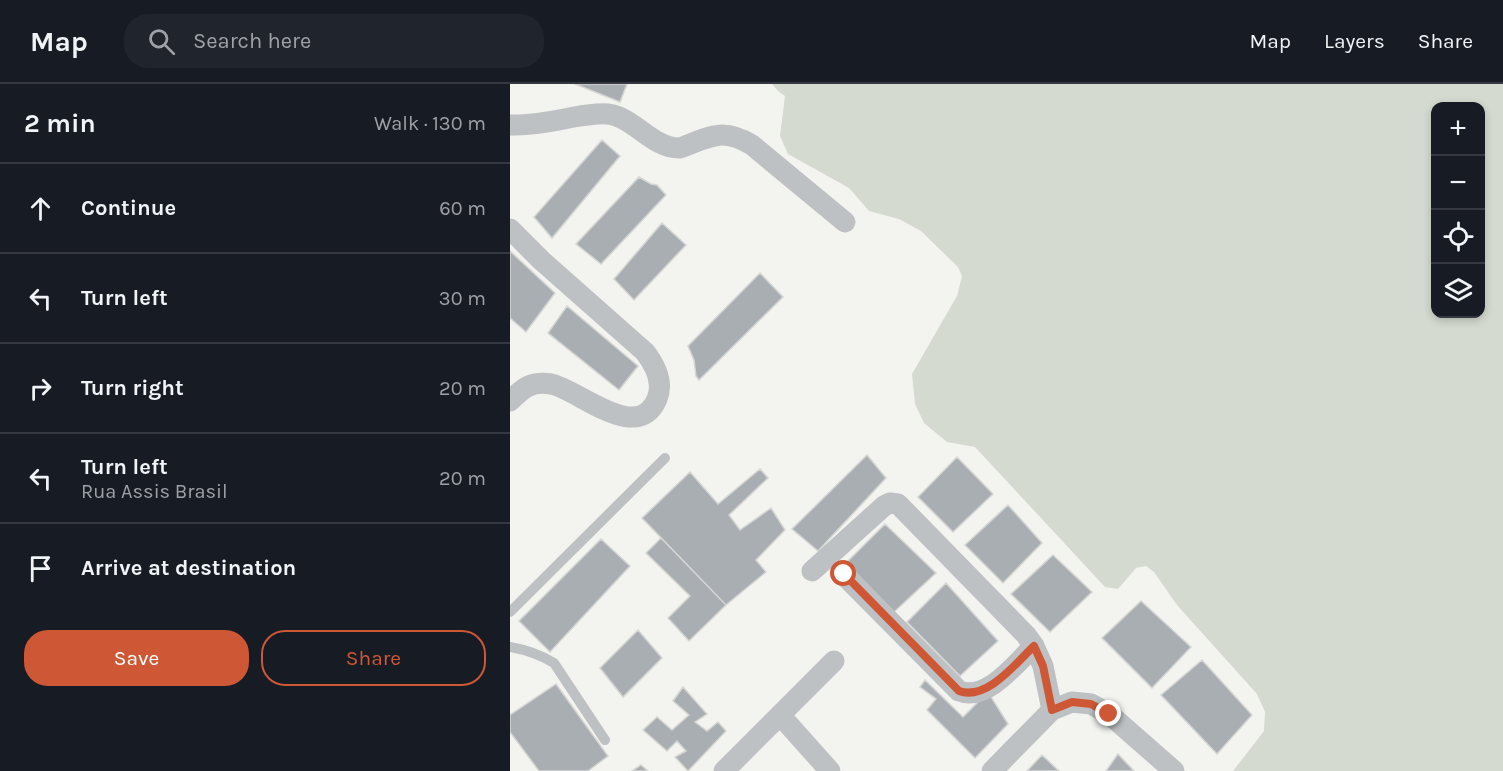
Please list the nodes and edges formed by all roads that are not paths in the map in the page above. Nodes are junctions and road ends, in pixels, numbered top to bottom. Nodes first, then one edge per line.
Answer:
1 (510, 125) edge
2 (845, 222) dead end
3 (510, 230) edge
4 (510, 401) edge
5 (665, 458) dead end
6 (812, 571) dead end
7 (844, 574) dead end
8 (510, 612) edge
9 (1034, 646) junction
10 (510, 647) edge
11 (834, 661) dead end
12 (1052, 710) junction
13 (780, 715) junction
14 (605, 740) dead end
15 (724, 771) edge
16 (830, 771) edge
17 (992, 771) edge
18 (1174, 771) edge

1 - 2 street
3 - 4 street
5 - 8 lane
6 - 9 street
7 - 9 street
9 - 12 street
10 - 14 lane
11 - 13 street
12 - 17 street
12 - 18 street
13 - 15 street
13 - 16 street

